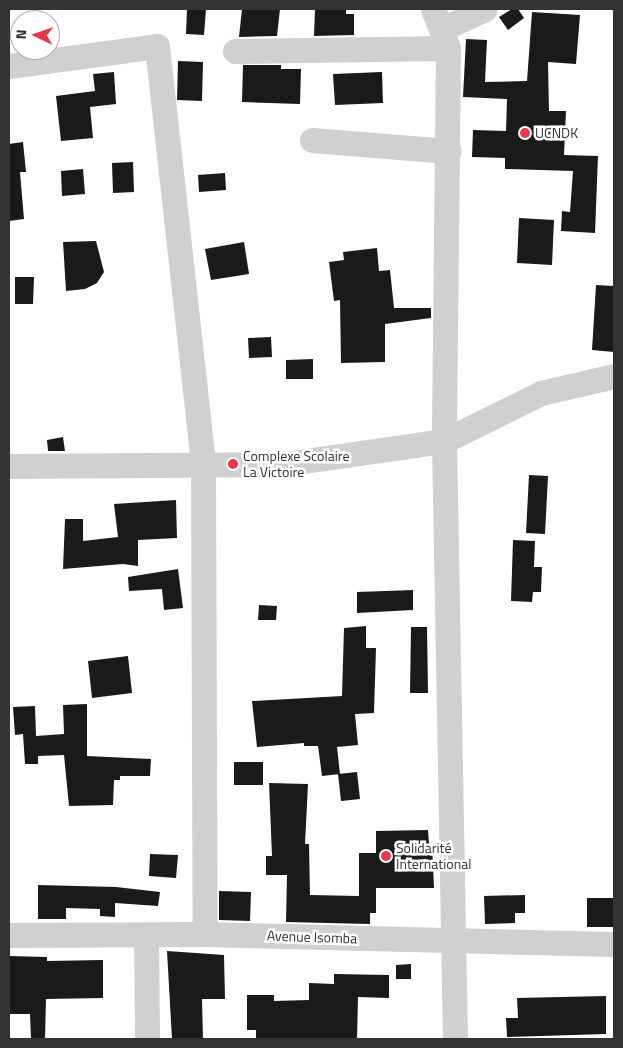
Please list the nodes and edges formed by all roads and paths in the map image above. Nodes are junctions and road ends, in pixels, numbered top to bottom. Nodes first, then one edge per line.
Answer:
1 (485, 9) edge
2 (441, 29) edge
3 (235, 51) dead end
4 (9, 66) edge
5 (312, 140) dead end
6 (449, 151) junction
7 (614, 376) edge
8 (444, 442) junction
9 (203, 464) junction
10 (9, 466) edge
11 (204, 934) junction
12 (9, 935) edge
13 (146, 936) junction
14 (453, 942) junction
15 (614, 944) edge
16 (147, 1039) edge
17 (455, 1039) edge

1 - 2 street
2 - 3 street
2 - 6 street
4 - 9 street
5 - 6 street
6 - 8 street
7 - 8 street
8 - 9 street
8 - 14 street
9 - 10 street
9 - 11 street
11 - 13 street, Avenue Isomba
11 - 14 street, Avenue Isomba
12 - 13 street, Avenue Isomba
13 - 16 street
14 - 15 street, Avenue Isomba
14 - 17 street

